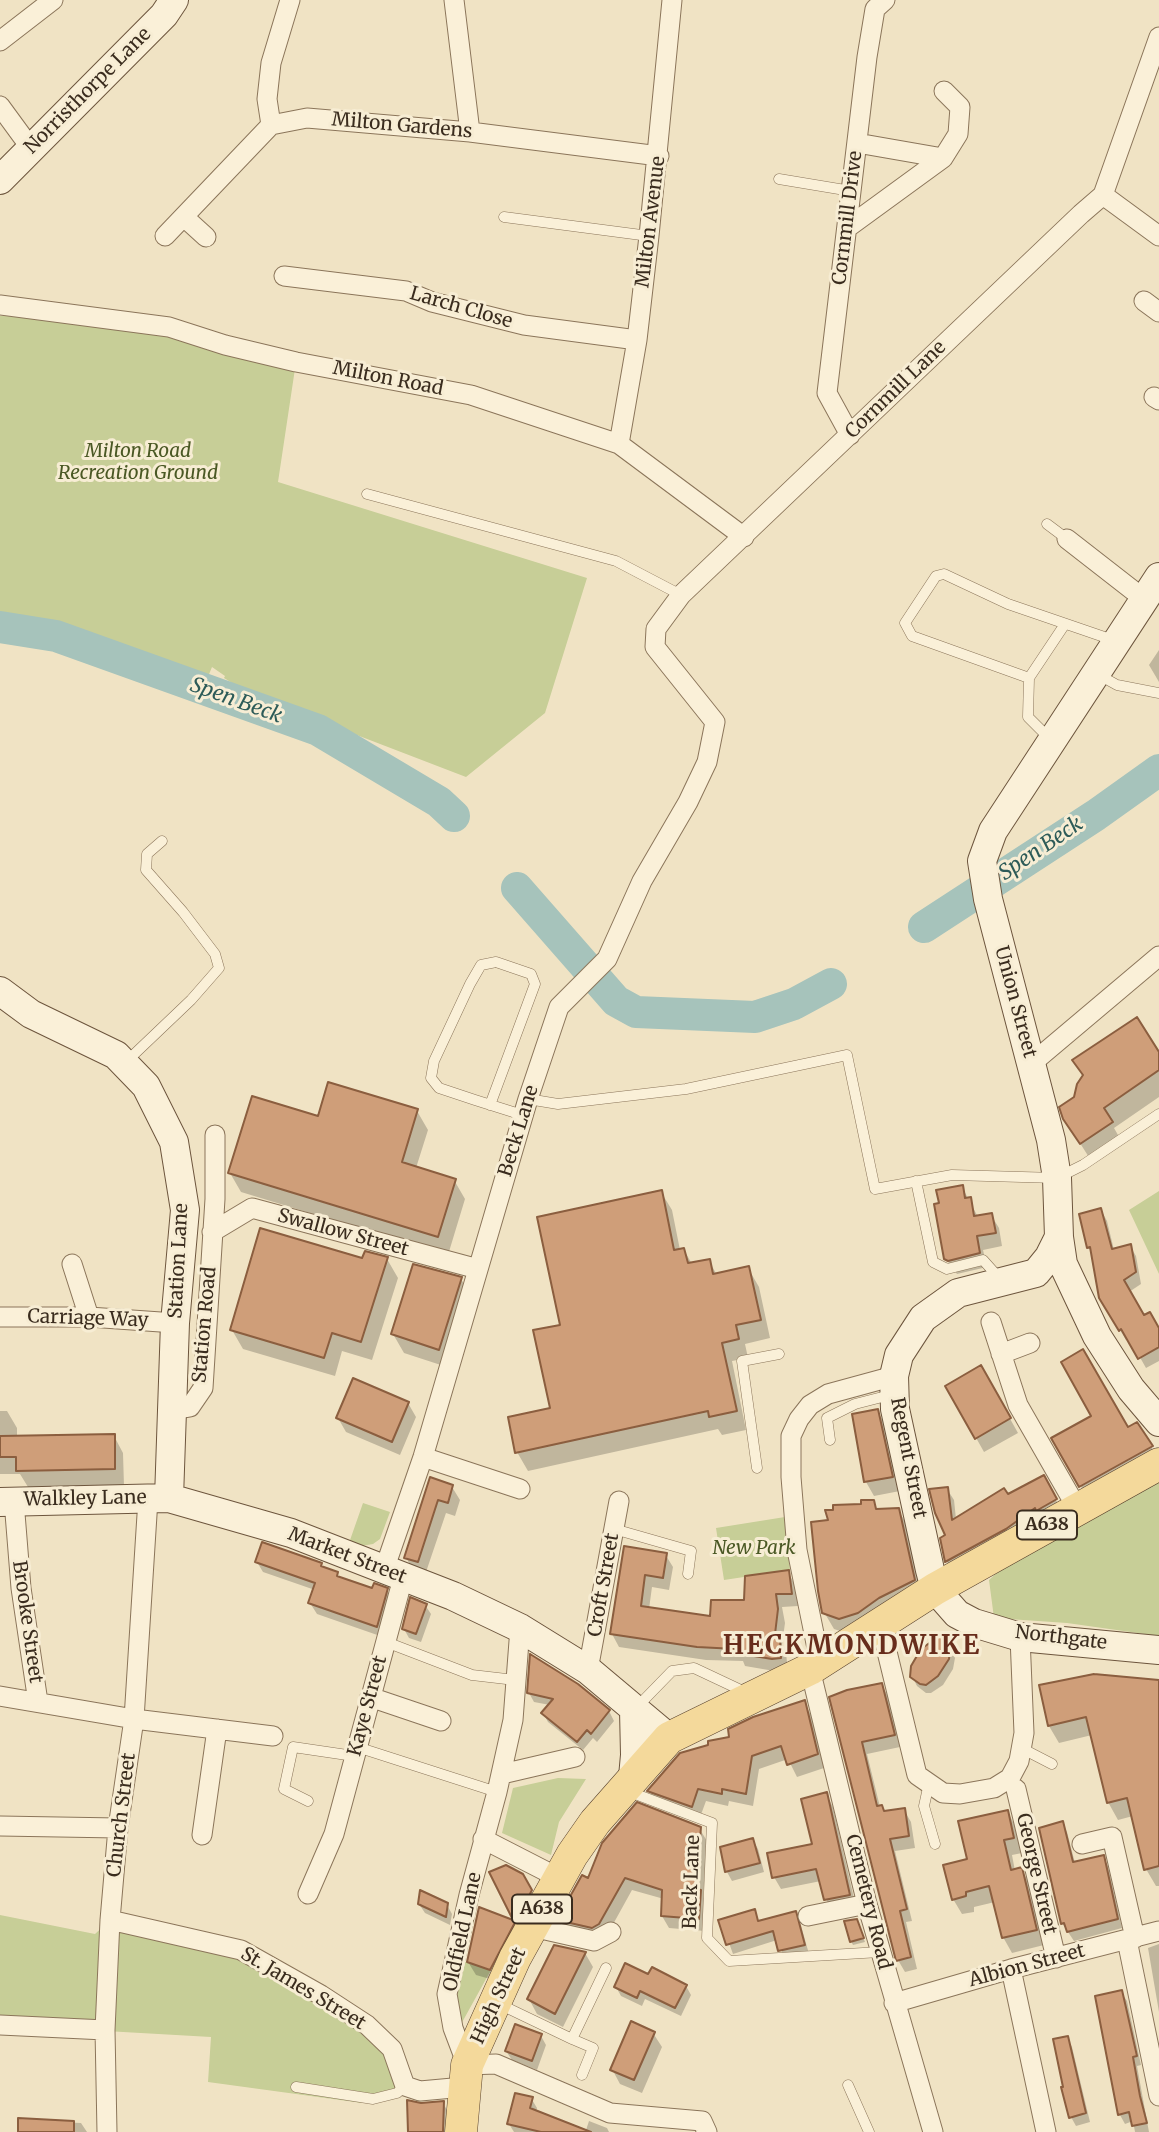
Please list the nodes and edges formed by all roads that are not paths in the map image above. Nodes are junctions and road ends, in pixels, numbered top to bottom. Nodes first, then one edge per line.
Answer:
1 (53, 0) edge
2 (174, 0) edge
3 (290, 0) edge
4 (454, 0) edge
5 (672, 0) edge
6 (885, 0) edge
7 (1159, 37) edge
8 (0, 41) edge
9 (944, 91) dead end
10 (0, 106) edge
11 (271, 125) junction
12 (470, 132) junction
13 (857, 143) junction
14 (30, 147) junction
15 (659, 156) junction
16 (943, 158) junction
17 (779, 179) dead end
18 (0, 180) edge
19 (851, 191) junction
20 (1103, 195) junction
21 (184, 216) junction
22 (504, 217) dead end
23 (847, 228) junction
24 (165, 236) dead end
25 (649, 236) junction
26 (1159, 236) edge
27 (206, 237) dead end
28 (284, 276) dead end
29 (0, 305) edge
30 (637, 340) junction
31 (850, 435) junction
32 (619, 444) junction
33 (367, 494) dead end
34 (1047, 523) dead end
35 (744, 537) junction
36 (1067, 539) joint
37 (1152, 588) edge
38 (681, 595) junction
39 (1065, 624) junction
40 (1117, 641) junction
41 (1095, 674) junction
42 (1029, 678) junction
43 (1159, 693) edge
44 (715, 722) joint
45 (1051, 741) junction
46 (162, 841) dead end
47 (1159, 956) edge
48 (0, 991) edge
49 (124, 1064) junction
50 (1031, 1064) junction
51 (490, 1105) junction
52 (525, 1107) junction
53 (1159, 1114) edge
54 (215, 1135) dead end
55 (1057, 1178) junction
56 (916, 1181) junction
57 (212, 1232) junction
58 (1059, 1237) junction
59 (72, 1264) dead end
60 (478, 1269) junction
61 (1013, 1279) junction
62 (1079, 1298) junction
63 (0, 1317) edge
64 (89, 1317) junction
65 (175, 1322) junction
66 (991, 1322) dead end
67 (1030, 1343) dead end
68 (779, 1354) dead end
69 (1001, 1354) junction
70 (894, 1385) junction
71 (173, 1410) junction
72 (1159, 1422) edge
73 (830, 1440) dead end
74 (423, 1457) junction
75 (1159, 1464) edge
76 (757, 1468) dead end
77 (520, 1489) dead end
78 (159, 1498) junction
79 (7, 1501) edge
80 (619, 1501) dead end
81 (1077, 1508) junction
82 (614, 1529) junction
83 (393, 1574) junction
84 (688, 1574) dead end
85 (935, 1589) junction
86 (880, 1623) junction
87 (520, 1628) junction
88 (1020, 1637) junction
89 (385, 1641) junction
90 (1159, 1650) edge
91 (815, 1666) junction
92 (588, 1670) junction
93 (515, 1680) junction
94 (0, 1696) edge
95 (753, 1696) junction
96 (370, 1697) junction
97 (38, 1702) junction
98 (634, 1710) junction
99 (134, 1719) junction
100 (441, 1721) dead end
101 (217, 1729) junction
102 (273, 1736) dead end
103 (669, 1738) junction
104 (1021, 1748) junction
105 (356, 1752) junction
106 (575, 1757) dead end
107 (1052, 1764) dead end
108 (499, 1783) junction
109 (628, 1783) junction
110 (936, 1788) junction
111 (1016, 1789) dead end
112 (308, 1801) dead end
113 (0, 1826) edge
114 (118, 1828) junction
115 (202, 1835) dead end
116 (483, 1839) junction
117 (935, 1844) dead end
118 (1082, 1844) dead end
119 (559, 1878) junction
120 (308, 1894) dead end
121 (867, 1904) junction
122 (808, 1916) dead end
123 (110, 1920) junction
124 (532, 1927) junction
125 (1159, 1931) edge
126 (611, 1932) dead end
127 (1131, 1939) junction
128 (880, 1952) junction
129 (1056, 1958) junction
130 (606, 1968) dead end
131 (1011, 1969) junction
132 (496, 2002) junction
133 (894, 2003) junction
134 (106, 2024) junction
135 (0, 2025) edge
136 (572, 2039) junction
137 (582, 2075) dead end
138 (466, 2076) junction
139 (848, 2085) dead end
140 (405, 2086) junction
141 (296, 2087) dead end
142 (1159, 2096) edge
143 (107, 2132) edge
144 (461, 2132) edge
145 (707, 2132) edge
146 (869, 2132) edge
147 (933, 2132) edge
148 (1046, 2132) edge

1 - 8 street
2 - 14 street, Norristhorpe Lane
3 - 11 street
4 - 12 street
5 - 15 street, Milton Avenue
6 - 13 street, Cornmill Drive
7 - 20 street, Cornmill Lane
9 - 16 street
10 - 14 street
11 - 12 street, Milton Gardens
11 - 21 street
12 - 15 street, Milton Gardens
13 - 16 street
13 - 19 street, Cornmill Drive
14 - 18 street, Norristhorpe Lane
15 - 25 street, Milton Avenue
16 - 23 street
17 - 19 lane
19 - 23 street, Cornmill Drive
20 - 26 street
20 - 31 street, Cornmill Lane
21 - 24 street
21 - 27 street
22 - 25 lane
23 - 31 street, Cornmill Drive
25 - 30 street, Milton Avenue
28 - 30 street, Larch Close
29 - 32 street, Milton Road
30 - 32 street, Milton Avenue
31 - 35 street, Cornmill Lane
32 - 35 street, Milton Road
33 - 38 lane
34 - 36 lane
35 - 38 street, Cornmill Lane
36 - 37 street, Union Street
37 - 40 street, Union Street
38 - 44 street, Cornmill Lane
39 - 40 lane
39 - 42 lane
39 - 42 lane
40 - 41 street, Union Street
41 - 43 lane
41 - 45 street, Union Street
42 - 45 lane
44 - 52 street, Beck Lane
45 - 50 street, Union Street
46 - 49 lane
47 - 50 street
48 - 49 street, Station Lane
49 - 65 street, Station Lane
50 - 55 street, Union Street
51 - 51 lane
51 - 52 lane
52 - 56 lane
52 - 60 street, Beck Lane
53 - 55 lane
54 - 57 street, Station Road
55 - 56 lane
55 - 58 street, Union Street
56 - 61 lane
57 - 60 street, Swallow Street
57 - 71 street, Station Road
58 - 61 street, Regent Street
58 - 62 street, Union Street
59 - 64 street
60 - 74 street, Beck Lane
61 - 62 street, Regent Street
61 - 70 street, Regent Street
62 - 72 street, Union Street
63 - 64 street, Carriage Way
64 - 65 street, Carriage Way
65 - 71 street, Station Lane
66 - 69 street
67 - 69 street
68 - 76 lane
69 - 81 street
70 - 73 lane
70 - 85 street, Regent Street
70 - 91 street, Cemetery Road
71 - 78 street
74 - 77 street
74 - 83 street, Beck Lane
75 - 81 main road, A638
78 - 79 street, Walkley Lane
78 - 83 street, Market Street
78 - 99 street, Church Street
79 - 97 street, Brooke Street
80 - 82 street, Croft Street
81 - 85 main road, A638
82 - 84 lane
82 - 92 street, Croft Street
83 - 87 street, Market Street
83 - 89 street, Kaye Street
85 - 86 main road, A638
85 - 88 street, Northgate
86 - 91 main road, A638
86 - 110 street
87 - 92 street, Market Street
87 - 93 street, Oldfield Lane
88 - 90 street, Northgate
88 - 104 street
89 - 93 lane
89 - 96 street, Kaye Street
91 - 95 main road, A638
91 - 121 street, Cemetery Road
92 - 98 street, Market Street
93 - 108 street, Oldfield Lane
94 - 97 street
95 - 98 lane
95 - 103 main road, A638
96 - 100 street
96 - 105 street, Kaye Street
97 - 99 street
98 - 103 street, Market Street
98 - 109 street
99 - 101 street
99 - 114 street, Church Street
101 - 102 street
101 - 115 street
103 - 109 main road, High Street / A638
104 - 107 lane
104 - 110 street
105 - 108 lane
105 - 112 lane
105 - 120 street, Kaye Street
106 - 108 street
108 - 116 street, Oldfield Lane
109 - 119 main road, High Street / A638
109 - 128 lane, Back Lane
110 - 117 lane
111 - 129 street, George Street
113 - 114 street
114 - 123 street, Church Street
116 - 119 street
116 - 138 street, Oldfield Lane
118 - 127 street
119 - 124 main road, High Street / A638
121 - 122 street
121 - 128 street, Cemetery Road
123 - 134 street, Church Street
123 - 140 street, St. James Street
124 - 126 street
124 - 132 main road, High Street / A638
125 - 127 street, Albion Street
127 - 129 street, Albion Street
127 - 142 street
128 - 133 street, Cemetery Road
129 - 131 street, Albion Street
130 - 136 lane
131 - 133 street, Albion Street
131 - 148 street
132 - 136 lane
132 - 138 main road, High Street / A638
133 - 147 street, Cemetery Road
134 - 135 street
134 - 143 street, Church Street
136 - 137 lane
138 - 140 street
138 - 144 main road, High Street / A638
138 - 145 street
139 - 146 lane
140 - 141 lane

